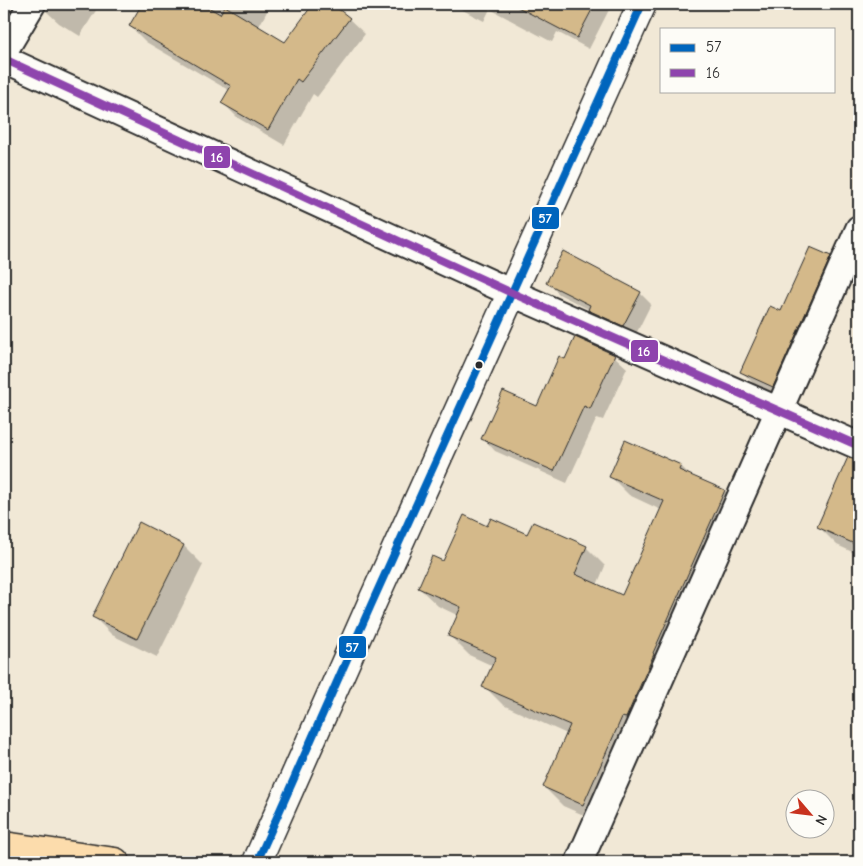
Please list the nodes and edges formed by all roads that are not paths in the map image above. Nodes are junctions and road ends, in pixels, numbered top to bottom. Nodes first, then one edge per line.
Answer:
1 (32, 4) edge
2 (642, 4) edge
3 (4, 51) edge
4 (4, 59) edge
5 (859, 229) edge
6 (512, 292) junction
7 (778, 410) junction
8 (859, 446) edge
9 (4, 846) edge
10 (115, 862) edge
11 (257, 862) edge
12 (579, 862) edge

1 - 3 street
2 - 6 street
4 - 6 street
5 - 7 street
6 - 7 street
6 - 11 street
7 - 8 street
7 - 12 street
9 - 10 highway

